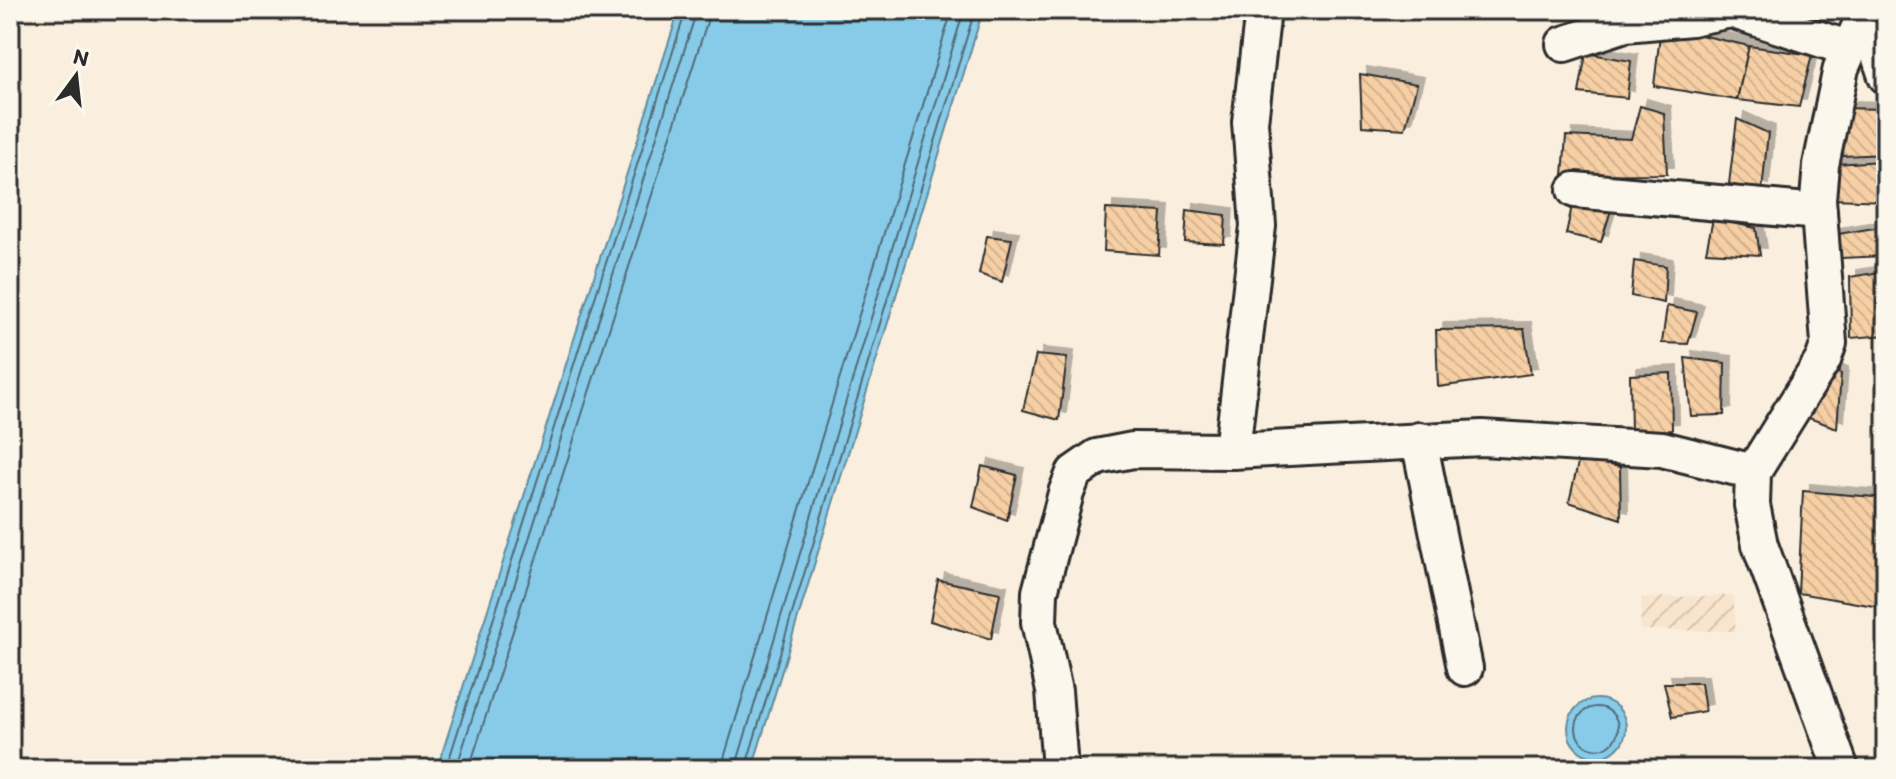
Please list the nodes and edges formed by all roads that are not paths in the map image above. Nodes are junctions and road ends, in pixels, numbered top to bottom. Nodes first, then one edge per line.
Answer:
1 (1263, 10) edge
2 (1864, 12) edge
3 (1564, 44) dead end
4 (1850, 49) junction
5 (1886, 76) edge
6 (1575, 190) dead end
7 (1819, 212) junction
8 (1419, 440) junction
9 (1232, 451) junction
10 (1753, 472) junction
11 (1465, 668) dead end
12 (1060, 769) edge
13 (1841, 769) edge

1 - 9 street
2 - 4 street
2 - 5 street
3 - 4 street
4 - 7 street
6 - 7 street
7 - 10 street
8 - 9 street
8 - 10 street
8 - 11 street
9 - 12 street
10 - 13 street

